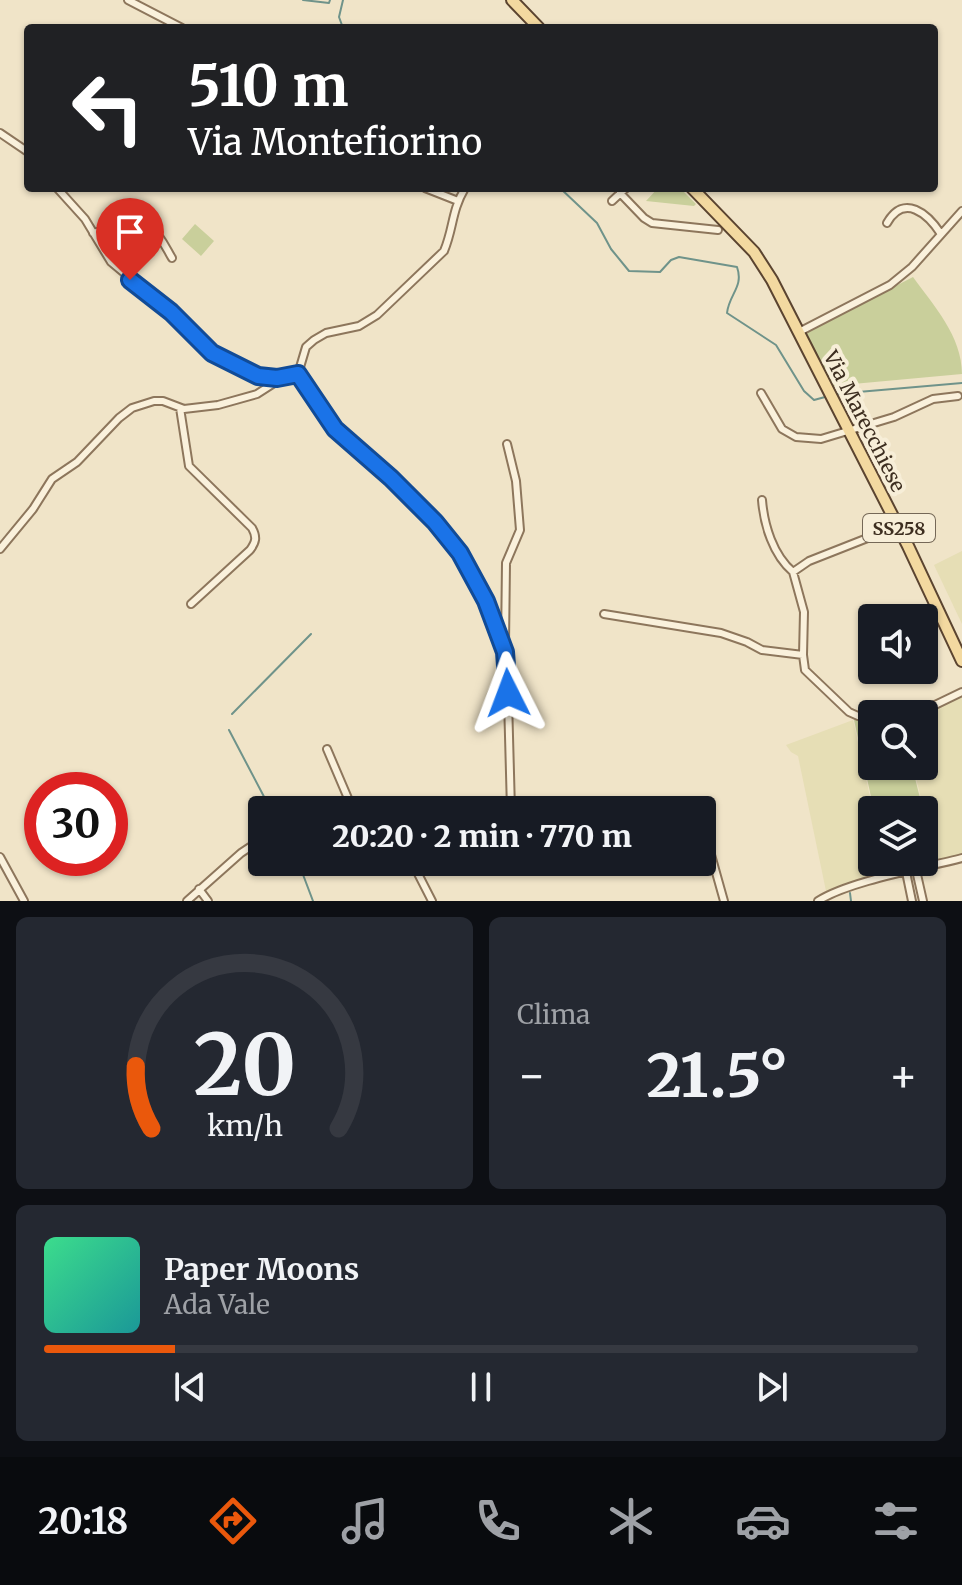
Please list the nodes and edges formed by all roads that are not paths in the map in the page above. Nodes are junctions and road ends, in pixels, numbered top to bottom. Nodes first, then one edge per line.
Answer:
1 (128, 0) edge
2 (512, 0) edge
3 (174, 24) edge
4 (535, 24) edge
5 (0, 133) edge
6 (24, 149) edge
7 (61, 192) edge
8 (435, 192) edge
9 (463, 192) edge
10 (621, 192) edge
11 (624, 192) edge
12 (696, 192) edge
13 (458, 201) junction
14 (612, 201) dead end
15 (962, 211) edge
16 (887, 223) dead end
17 (718, 230) dead end
18 (93, 233) junction
19 (941, 234) junction
20 (172, 258) dead end
21 (799, 332) junction
22 (298, 374) junction
23 (285, 376) junction
24 (761, 393) dead end
25 (958, 396) dead end
26 (180, 408) junction
27 (849, 430) junction
28 (507, 444) dead end
29 (762, 500) dead end
30 (898, 526) junction
31 (0, 549) edge
32 (793, 572) junction
33 (191, 604) dead end
34 (604, 614) dead end
35 (505, 652) junction
36 (803, 655) junction
37 (962, 661) edge
38 (962, 692) edge
39 (938, 704) edge
40 (858, 716) edge
41 (327, 749) dead end
42 (347, 796) edge
43 (510, 796) edge
44 (248, 848) edge
45 (0, 857) edge
46 (962, 858) edge
47 (938, 864) edge
48 (716, 872) edge
49 (419, 876) edge
50 (892, 876) edge
51 (907, 876) edge
52 (917, 876) edge
53 (199, 889) junction
54 (24, 901) edge
55 (187, 901) edge
56 (208, 901) edge
57 (432, 901) edge
58 (724, 901) edge
59 (818, 901) edge
60 (912, 901) edge
61 (923, 901) edge

1 - 3 street
2 - 4 main road
5 - 6 street
7 - 18 street
8 - 13 street
9 - 13 street
10 - 14 street
11 - 17 street
12 - 21 main road, Via Marecchiese / SS258
13 - 22 street
15 - 19 street
16 - 19 street
18 - 20 street
18 - 23 street
19 - 21 street
21 - 27 main road, Via Marecchiese / SS258
22 - 23 street
22 - 35 street
23 - 26 street
24 - 27 street
25 - 27 street
26 - 31 street
26 - 33 street
27 - 30 main road, Via Marecchiese / SS258
28 - 35 street
29 - 32 street
30 - 32 street
30 - 37 main road, Via Marecchiese / SS258
32 - 36 street
34 - 36 street
35 - 43 street
36 - 40 street
38 - 39 street
41 - 42 street
44 - 53 street
45 - 54 street
46 - 47 street
48 - 58 street
49 - 57 street
50 - 59 street
51 - 60 street
52 - 61 street
53 - 55 street
53 - 56 street

